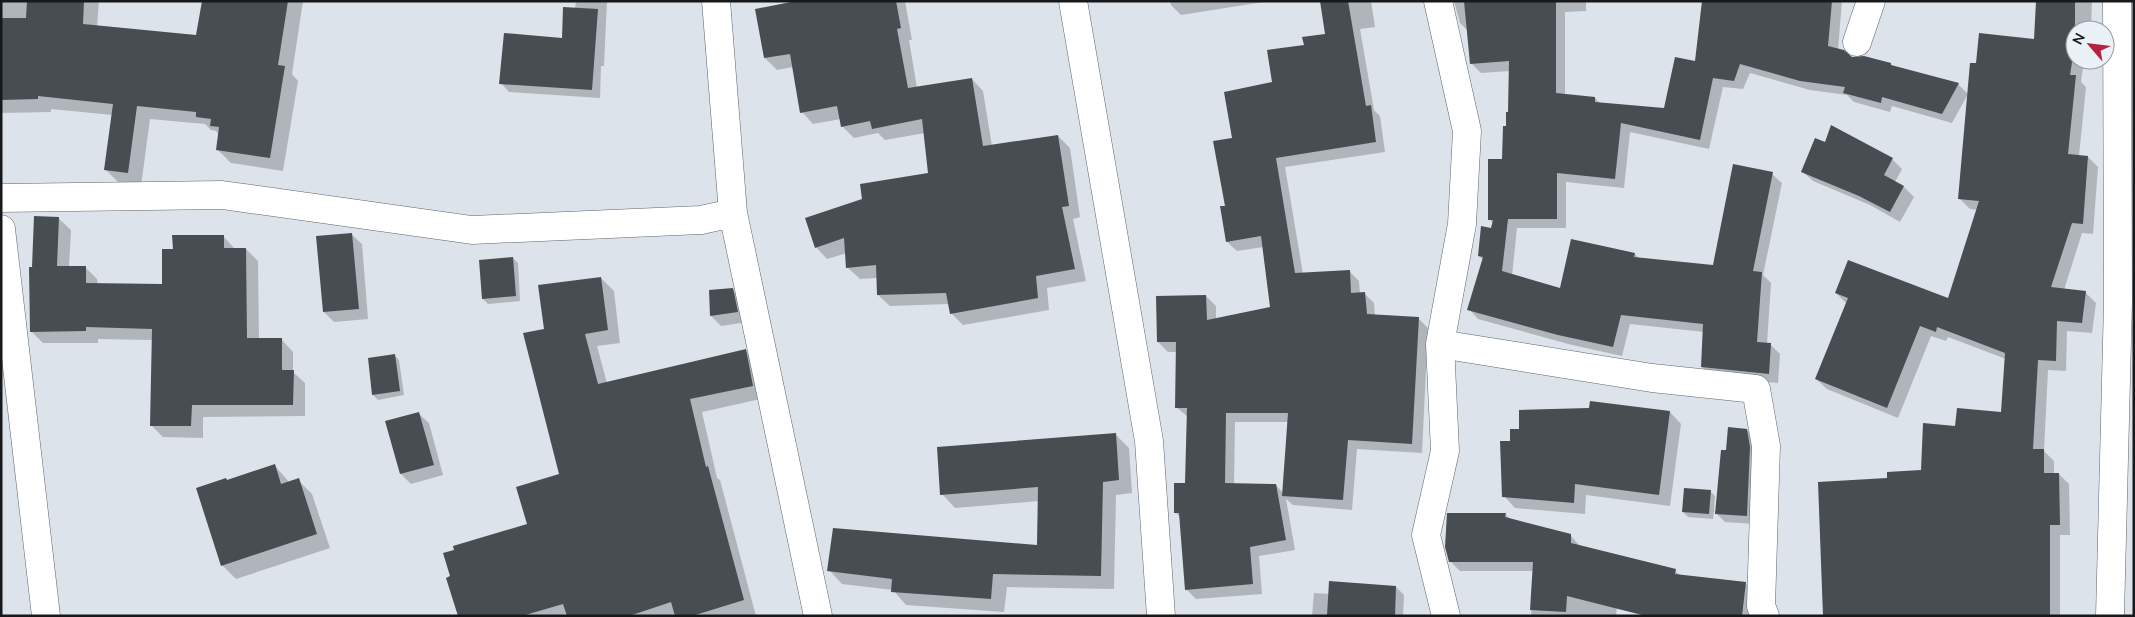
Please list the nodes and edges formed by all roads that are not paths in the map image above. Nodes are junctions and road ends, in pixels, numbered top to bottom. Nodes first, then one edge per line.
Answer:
1 (716, 1) edge
2 (1073, 1) edge
3 (1438, 1) edge
4 (1871, 1) edge
5 (2117, 1) edge
6 (1856, 42) dead end
7 (1, 198) edge
8 (733, 213) junction
9 (1, 229) edge
10 (1440, 344) junction
11 (46, 616) edge
12 (818, 616) edge
13 (1161, 616) edge
14 (1446, 616) edge
15 (1765, 616) edge
16 (2110, 616) edge

1 - 8 street
2 - 13 street
3 - 10 street
4 - 6 street
5 - 16 street
7 - 8 street
8 - 12 street
9 - 11 street
10 - 14 street
10 - 15 street

